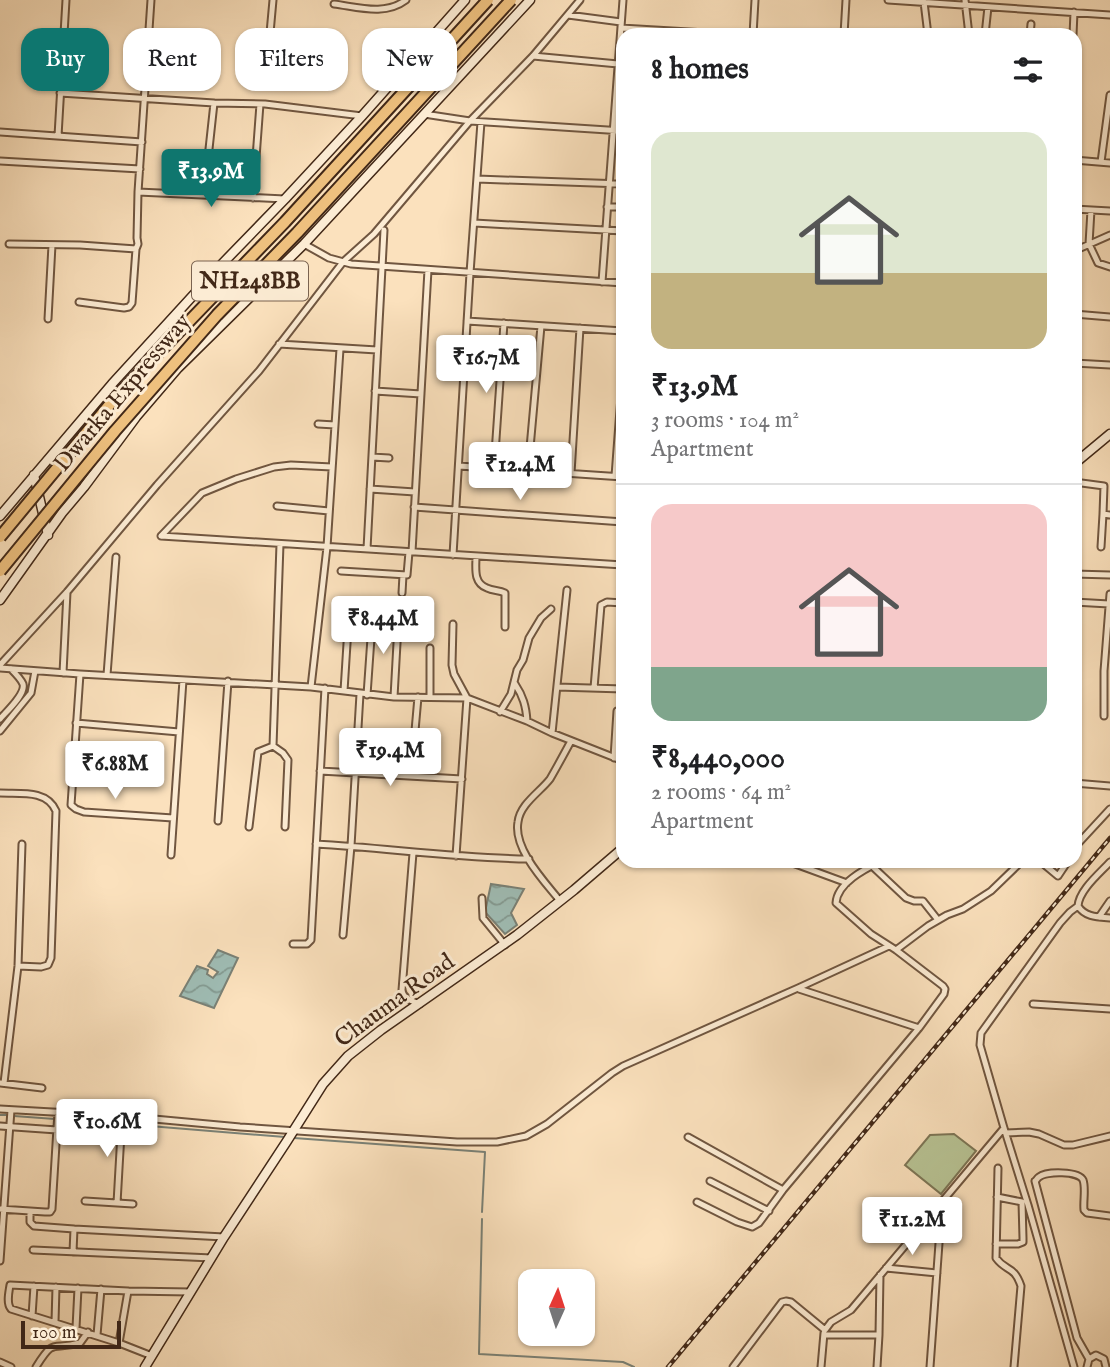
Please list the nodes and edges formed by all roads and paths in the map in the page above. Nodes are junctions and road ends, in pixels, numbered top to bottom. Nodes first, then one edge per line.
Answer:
1 (66, 0) edge
2 (151, 0) edge
3 (272, 0) edge
4 (406, 0) edge
5 (465, 0) edge
6 (488, 0) edge
7 (511, 0) edge
8 (530, 0) edge
9 (580, 0) edge
10 (623, 0) edge
11 (755, 0) edge
12 (846, 0) edge
13 (888, 0) edge
14 (1030, 0) edge
15 (907, 1) edge
16 (924, 2) junction
17 (939, 2) edge
18 (965, 3) edge
19 (334, 4) dead end
20 (988, 7) junction
21 (1029, 9) junction
22 (1074, 12) junction
23 (568, 15) junction
24 (1110, 15) edge
25 (1031, 24) dead end
26 (621, 25) junction
27 (270, 28) edge
28 (621, 28) edge
29 (657, 28) edge
30 (753, 28) edge
31 (844, 28) edge
32 (927, 28) edge
33 (968, 28) edge
34 (986, 28) edge
35 (1031, 28) edge
36 (1073, 28) edge
37 (533, 56) junction
38 (616, 64) edge
39 (60, 93) junction
40 (1110, 95) edge
41 (145, 98) junction
42 (214, 103) junction
43 (260, 104) junction
44 (616, 106) edge
45 (424, 114) junction
46 (362, 116) junction
47 (470, 121) junction
48 (481, 122) junction
49 (1108, 122) edge
50 (613, 131) junction
51 (0, 132) edge
52 (58, 136) junction
53 (142, 142) junction
54 (0, 160) edge
55 (1082, 161) edge
56 (1101, 162) junction
57 (1110, 163) edge
58 (140, 169) junction
59 (477, 179) junction
60 (609, 184) junction
61 (616, 184) edge
62 (138, 192) junction
63 (204, 195) junction
64 (253, 198) junction
65 (285, 200) junction
66 (607, 207) junction
67 (616, 208) edge
68 (1082, 209) edge
69 (1091, 210) junction
70 (1110, 211) edge
71 (474, 223) junction
72 (384, 230) dead end
73 (606, 230) junction
74 (616, 231) edge
75 (1110, 235) edge
76 (9, 244) dead end
77 (304, 244) junction
78 (1090, 244) junction
79 (52, 245) junction
80 (1082, 248) edge
81 (136, 249) junction
82 (343, 262) junction
83 (382, 267) junction
84 (1110, 267) edge
85 (428, 270) junction
86 (470, 273) junction
87 (602, 282) junction
88 (616, 283) edge
89 (79, 302) dead end
90 (1082, 315) edge
91 (1110, 317) edge
92 (48, 319) dead end
93 (467, 321) junction
94 (504, 323) junction
95 (541, 326) junction
96 (580, 328) junction
97 (616, 331) edge
98 (279, 344) junction
99 (340, 349) junction
100 (377, 350) junction
101 (1082, 363) edge
102 (1110, 365) edge
103 (375, 391) junction
104 (421, 394) junction
105 (318, 424) dead end
106 (335, 425) junction
107 (1110, 434) edge
108 (372, 457) junction
109 (1082, 457) edge
110 (389, 458) dead end
111 (616, 463) edge
112 (459, 466) junction
113 (332, 467) junction
114 (494, 468) junction
115 (528, 470) junction
116 (571, 473) junction
117 (34, 475) junction
118 (615, 476) joint
119 (1082, 483) edge
120 (1107, 486) edge
121 (370, 489) junction
122 (415, 492) junction
123 (276, 506) dead end
124 (414, 507) junction
125 (456, 510) junction
126 (329, 511) junction
127 (1102, 514) junction
128 (1110, 515) edge
129 (0, 516) edge
130 (616, 521) edge
131 (48, 535) junction
132 (0, 537) edge
133 (280, 544) junction
134 (327, 547) junction
135 (1101, 547) dead end
136 (367, 549) junction
137 (411, 552) junction
138 (453, 555) junction
139 (476, 556) junction
140 (116, 557) dead end
141 (616, 565) edge
142 (0, 571) edge
143 (341, 571) dead end
144 (1082, 574) edge
145 (403, 575) junction
146 (1110, 575) edge
147 (12, 584) junction
148 (0, 588) edge
149 (567, 590) dead end
150 (66, 592) junction
151 (402, 593) dead end
152 (1110, 594) edge
153 (0, 600) edge
154 (1082, 602) edge
155 (616, 603) edge
156 (1109, 604) edge
157 (398, 607) dead end
158 (551, 609) dead end
159 (349, 612) dead end
160 (373, 623) dead end
161 (453, 624) dead end
162 (505, 627) dead end
163 (430, 649) dead end
164 (0, 666) edge
165 (11, 669) junction
166 (34, 671) junction
167 (64, 673) junction
168 (80, 674) junction
169 (107, 675) junction
170 (183, 680) junction
171 (228, 681) junction
172 (23, 684) junction
173 (514, 684) junction
174 (33, 685) junction
175 (275, 685) junction
176 (312, 687) junction
177 (556, 687) junction
178 (325, 688) junction
179 (594, 688) junction
180 (1107, 688) edge
181 (616, 689) edge
182 (344, 691) junction
183 (364, 694) junction
184 (394, 697) junction
185 (418, 697) junction
186 (430, 698) junction
187 (467, 698) junction
188 (500, 712) junction
189 (1104, 716) dead end
190 (0, 719) edge
191 (527, 721) junction
192 (76, 723) junction
193 (616, 727) edge
194 (0, 731) edge
195 (179, 732) junction
196 (552, 733) junction
197 (571, 741) junction
198 (273, 746) junction
199 (614, 758) joint
200 (320, 771) junction
201 (355, 773) junction
202 (411, 776) junction
203 (462, 779) junction
204 (1082, 784) edge
205 (1110, 786) edge
206 (0, 793) edge
207 (1110, 809) edge
208 (173, 818) junction
209 (218, 821) dead end
210 (249, 827) dead end
211 (285, 827) dead end
212 (1082, 839) edge
213 (22, 844) dead end
214 (316, 844) junction
215 (351, 846) junction
216 (413, 853) junction
217 (616, 854) edge
218 (172, 855) dead end
219 (456, 856) junction
220 (528, 859) junction
221 (1110, 862) edge
222 (808, 868) edge
223 (869, 868) edge
224 (880, 868) edge
225 (1015, 868) edge
226 (1048, 868) edge
227 (1063, 868) edge
228 (847, 883) junction
229 (482, 898) dead end
230 (560, 901) junction
231 (1110, 901) edge
232 (1078, 906) junction
233 (1099, 917) junction
234 (1110, 918) edge
235 (938, 920) junction
236 (343, 935) dead end
237 (293, 944) dead end
238 (505, 945) junction
239 (888, 946) junction
240 (896, 950) junction
241 (18, 966) junction
242 (798, 988) junction
243 (420, 1004) junction
244 (1033, 1004) dead end
245 (1109, 1009) edge
246 (919, 1028) junction
247 (2, 1083) edge
248 (42, 1088) dead end
249 (0, 1109) edge
250 (11, 1110) junction
251 (58, 1112) junction
252 (122, 1116) junction
253 (0, 1126) edge
254 (10, 1126) junction
255 (57, 1130) junction
256 (1005, 1130) junction
257 (291, 1135) junction
258 (1110, 1136) edge
259 (688, 1137) dead end
260 (998, 1168) dead end
261 (710, 1181) dead end
262 (783, 1190) junction
263 (998, 1197) junction
264 (85, 1201) dead end
265 (697, 1202) dead end
266 (942, 1202) junction
267 (117, 1203) junction
268 (133, 1204) dead end
269 (2, 1209) edge
270 (30, 1211) junction
271 (769, 1211) junction
272 (1110, 1216) edge
273 (74, 1229) junction
274 (225, 1237) junction
275 (996, 1244) junction
276 (33, 1250) dead end
277 (73, 1252) junction
278 (212, 1258) junction
279 (0, 1261) edge
280 (886, 1268) junction
281 (937, 1273) junction
282 (880, 1275) junction
283 (34, 1286) junction
284 (56, 1287) junction
285 (78, 1288) junction
286 (101, 1289) junction
287 (128, 1291) junction
288 (191, 1292) junction
289 (32, 1316) junction
290 (55, 1322) junction
291 (76, 1328) junction
292 (88, 1332) junction
293 (824, 1332) junction
294 (97, 1335) junction
295 (879, 1335) junction
296 (119, 1343) junction
297 (152, 1356) junction
298 (1088, 1359) junction
299 (1107, 1363) edge
300 (36, 1367) edge
301 (145, 1367) edge
302 (733, 1367) edge
303 (821, 1367) edge
304 (877, 1367) edge
305 (930, 1367) edge
306 (1014, 1367) edge
307 (1073, 1367) edge
308 (1087, 1367) edge

1 - 39 street
2 - 41 street
3 - 27 street
4 - 19 street
5 - 46 street
6 - 132 highway, Dwarka Expressway / NH248BB, bridge
7 - 142 highway, Dwarka Expressway / NH248BB, bridge
8 - 45 street
9 - 23 street
10 - 26 street
11 - 30 street
12 - 31 street
13 - 15 street
14 - 21 street
15 - 16 street
16 - 17 street
16 - 32 street
17 - 18 street
18 - 20 street
18 - 33 street
20 - 21 street
20 - 34 street
21 - 22 street
22 - 24 street
22 - 36 street
23 - 26 street
23 - 37 street
25 - 35 street
26 - 28 street
26 - 29 street
37 - 38 street
37 - 47 street
39 - 41 street
39 - 52 street
40 - 49 street
41 - 42 street
41 - 53 street
42 - 43 street
42 - 63 street
43 - 46 street
43 - 64 street
44 - 50 street
45 - 47 street
45 - 77 street
46 - 65 street
47 - 48 street
47 - 82 street
48 - 50 street
48 - 59 street
49 - 56 street
50 - 60 street
51 - 52 street
52 - 53 street
53 - 58 street
54 - 58 street
55 - 56 street
56 - 57 street
58 - 62 street
59 - 60 street
59 - 71 street
60 - 61 street
60 - 66 street
62 - 63 street
62 - 81 street
63 - 64 street
64 - 65 street
65 - 117 street
66 - 67 street
66 - 73 street
68 - 69 street
69 - 70 street
69 - 78 street
71 - 73 street
71 - 86 street
72 - 83 street
73 - 74 street
73 - 87 street
75 - 78 street
76 - 79 street
77 - 82 street
77 - 131 street
78 - 80 street
78 - 84 street
79 - 81 street
79 - 92 street
81 - 89 street
82 - 83 street
82 - 98 street
83 - 85 street
83 - 100 street
85 - 86 street
85 - 104 street
86 - 87 street
86 - 93 street
87 - 88 street
90 - 91 street
93 - 94 street
93 - 112 street
94 - 95 street
94 - 114 street
95 - 96 street
95 - 115 street
96 - 97 street
96 - 116 street
98 - 99 street
98 - 150 street
99 - 100 street
99 - 106 street
100 - 103 street
101 - 102 street
103 - 104 street
103 - 108 street
104 - 122 street
105 - 106 street
106 - 113 street
107 - 109 street
108 - 110 street
108 - 121 street
111 - 118 street
112 - 114 street
112 - 125 street
113 - 126 street
113 - 133 street
114 - 115 street
115 - 116 street
116 - 118 street
117 - 129 street
117 - 131 street
119 - 120 street
120 - 127 street
121 - 122 street
121 - 136 street
122 - 124 street
123 - 126 street
124 - 125 street
124 - 137 street
125 - 130 street
125 - 138 street
126 - 134 street
127 - 128 street
127 - 135 street
131 - 147 street
133 - 134 street
133 - 175 street
134 - 136 street
134 - 176 street
136 - 137 street
137 - 138 street
137 - 145 street
138 - 139 street
139 - 141 street
139 - 162 street
140 - 169 street
143 - 145 street
144 - 146 street
145 - 151 street
147 - 148 street
147 - 153 street
149 - 177 street
150 - 164 street
150 - 167 street
152 - 156 street
154 - 156 street
155 - 179 street
156 - 180 street
157 - 184 street
158 - 173 street
159 - 182 street
160 - 183 street
161 - 187 street
163 - 186 street
164 - 165 street
165 - 166 street
165 - 172 street
166 - 167 street
166 - 174 street
167 - 168 street
168 - 169 street
168 - 192 street
169 - 170 street
170 - 171 street
170 - 195 street
171 - 175 street
171 - 209 street
172 - 174 street
172 - 190 street
173 - 188 street
173 - 191 street
174 - 194 street
175 - 176 street
175 - 198 street
176 - 178 street
177 - 179 street
177 - 196 street
178 - 182 street
178 - 200 street
179 - 181 street
180 - 189 street
182 - 183 street
183 - 184 street
183 - 201 street
184 - 185 street
185 - 186 street
185 - 202 street
186 - 187 street
187 - 188 street
187 - 203 street
188 - 191 street
191 - 196 street
192 - 195 street
192 - 208 street
193 - 199 street
195 - 208 street
196 - 197 street
197 - 199 street
197 - 220 street
198 - 210 street
198 - 211 street
200 - 201 street
200 - 214 street
201 - 202 street
201 - 215 street
202 - 203 street
203 - 219 street
204 - 205 street
206 - 241 street
207 - 212 street
208 - 218 street
213 - 241 street
214 - 215 street
214 - 237 street
215 - 216 street
215 - 236 street
216 - 219 street
216 - 243 street
217 - 230 street, Chauma Road
219 - 220 street
220 - 230 street
221 - 232 street
222 - 228 street
223 - 228 street
224 - 235 street
225 - 235 street
226 - 227 street
228 - 239 street
229 - 238 street
230 - 238 street, Chauma Road
231 - 233 street
232 - 233 street
232 - 256 street
233 - 234 street
235 - 240 street
238 - 243 street, Chauma Road
239 - 240 street
239 - 242 street
240 - 246 street
241 - 247 street
242 - 246 street
242 - 257 street
243 - 257 street, Chauma Road
244 - 245 street
246 - 262 street
247 - 248 street
249 - 250 street
250 - 251 street
250 - 254 street
251 - 252 street
251 - 255 street
252 - 257 street
252 - 267 street
253 - 254 street
254 - 255 street
254 - 269 street
255 - 270 street
256 - 258 street
256 - 266 street
256 - 307 street
257 - 274 street, Chauma Road
259 - 262 street
260 - 263 street
261 - 271 street
262 - 271 street
263 - 275 street
263 - 275 street
264 - 267 street
265 - 271 street
266 - 280 street
266 - 281 street
267 - 268 street
269 - 270 street
269 - 279 street
270 - 273 street
272 - 298 street
273 - 274 street
273 - 277 street
274 - 278 street, Chauma Road
275 - 306 street
276 - 277 street
277 - 278 street
278 - 288 street, Chauma Road
280 - 281 street
280 - 282 street
281 - 305 street
282 - 293 street
282 - 295 street
283 - 284 street
283 - 289 street
283 - 289 street
284 - 285 street
284 - 290 street
285 - 286 street
285 - 291 street
286 - 287 street
286 - 294 street
287 - 288 street
287 - 296 street
288 - 297 street, Chauma Road
289 - 290 street
290 - 291 street
291 - 292 street
292 - 294 street
292 - 300 street
293 - 295 street
293 - 302 street
293 - 303 street
294 - 296 street
295 - 304 street
296 - 297 street
297 - 301 street, Chauma Road
298 - 299 street
298 - 308 street

